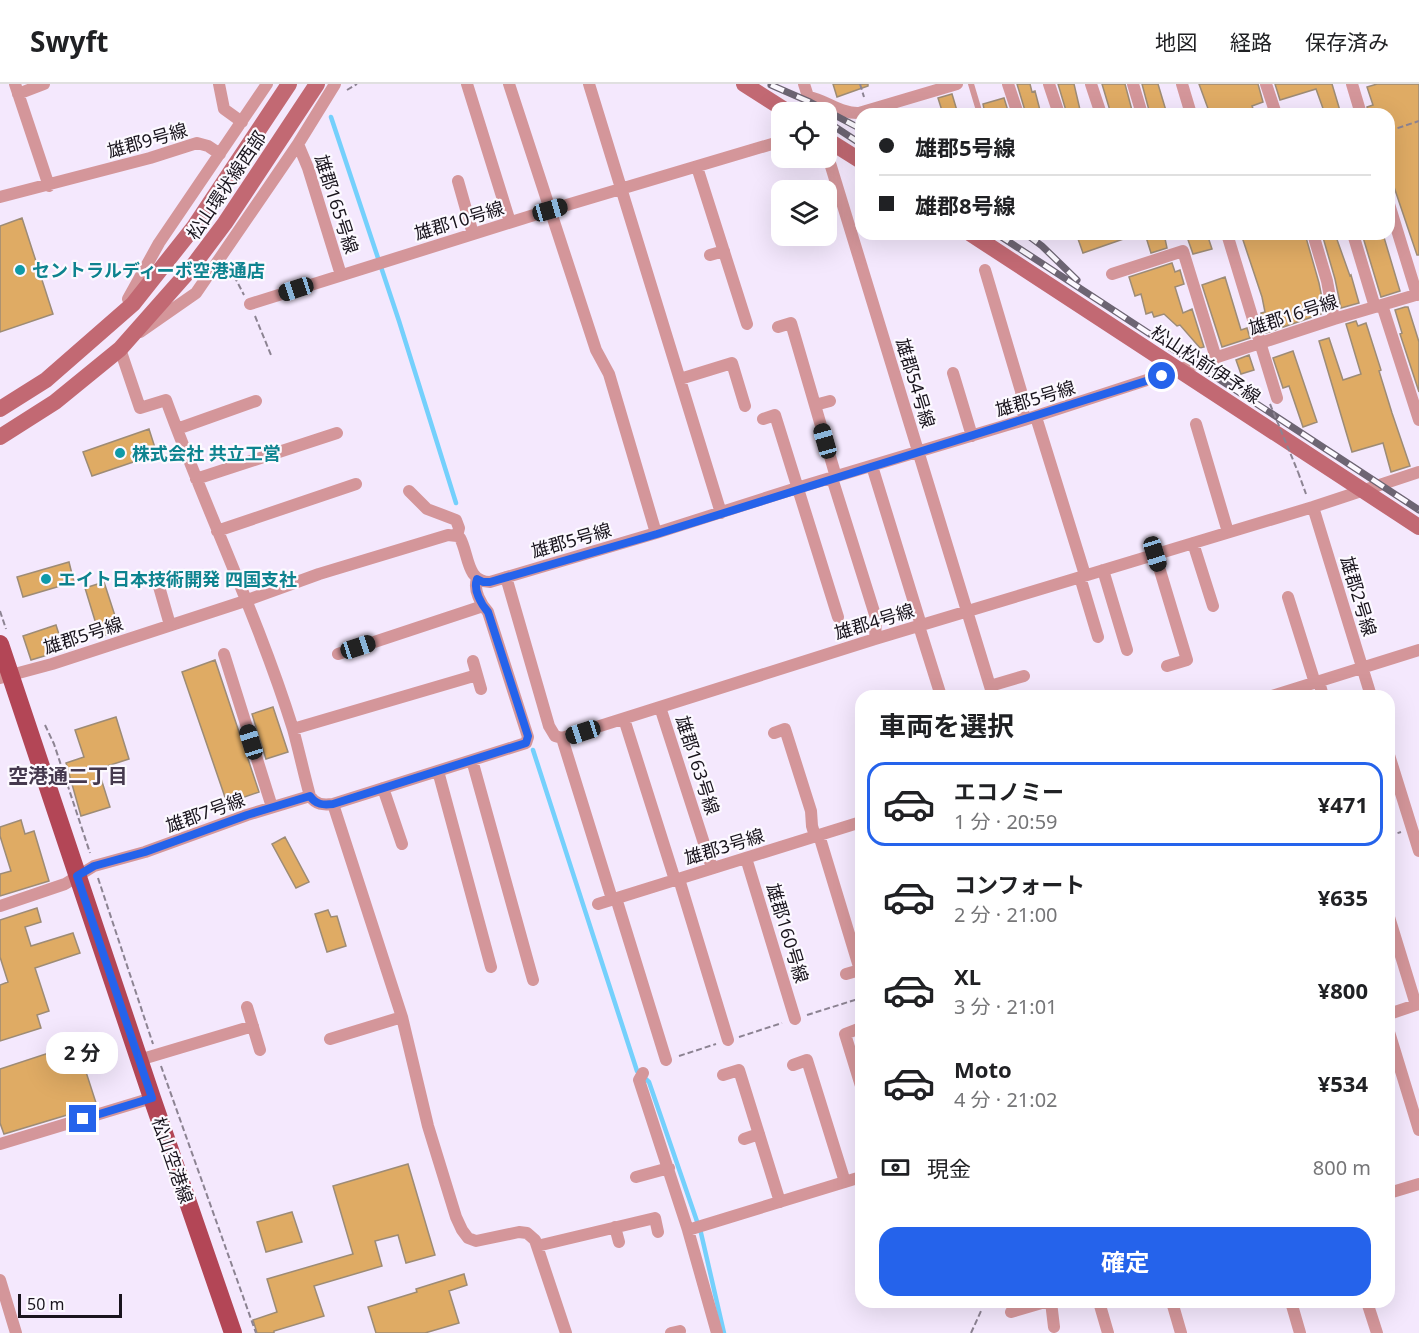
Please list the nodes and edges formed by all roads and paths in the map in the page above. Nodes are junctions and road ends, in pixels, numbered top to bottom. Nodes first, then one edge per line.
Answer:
1 (44, 84) edge
2 (219, 84) edge
3 (267, 84) edge
4 (289, 84) edge
5 (335, 84) edge
6 (467, 84) edge
7 (509, 84) edge
8 (589, 84) edge
9 (744, 84) edge
10 (804, 84) edge
11 (957, 84) edge
12 (971, 84) edge
13 (1008, 84) edge
14 (1050, 84) edge
15 (1091, 84) edge
16 (1133, 84) edge
17 (1182, 84) edge
18 (1266, 84) edge
19 (1352, 84) edge
20 (316, 87) edge
21 (16, 89) edge
22 (808, 97) junction
23 (772, 102) edge
24 (810, 102) edge
25 (879, 108) edge
26 (978, 108) edge
27 (1016, 108) edge
28 (1057, 108) edge
29 (1099, 108) edge
30 (1140, 108) edge
31 (1189, 108) edge
32 (1274, 108) edge
33 (1359, 108) edge
34 (855, 112) edge
35 (1419, 121) edge
36 (242, 122) junction
37 (1395, 129) edge
38 (298, 144) junction
39 (771, 144) edge
40 (837, 146) edge
41 (220, 154) junction
42 (855, 157) edge
43 (697, 166) junction
44 (831, 168) edge
45 (458, 181) dead end
46 (49, 186) junction
47 (622, 190) junction
48 (0, 197) edge
49 (550, 210) junction
50 (510, 222) junction
51 (1395, 223) edge
52 (473, 234) junction
53 (980, 240) edge
54 (1229, 240) edge
55 (1315, 240) edge
56 (1355, 240) edge
57 (724, 251) junction
58 (710, 255) dead end
59 (1112, 274) dead end
60 (341, 275) junction
61 (984, 278) dead end
62 (737, 293) junction
63 (1418, 294) edge
64 (724, 297) dead end
65 (250, 304) dead end
66 (1378, 306) junction
67 (1334, 319) junction
68 (747, 324) dead end
69 (109, 327) junction
70 (778, 327) dead end
71 (1006, 339) junction
72 (993, 343) dead end
73 (124, 344) junction
74 (1261, 344) junction
75 (1216, 358) junction
76 (1180, 370) junction
77 (953, 373) dead end
78 (680, 379) junction
79 (741, 391) junction
80 (728, 395) dead end
81 (256, 401) dead end
82 (830, 401) dead end
83 (1273, 401) joint
84 (815, 405) junction
85 (745, 406) dead end
86 (0, 410) edge
87 (1030, 418) junction
88 (763, 419) dead end
89 (1419, 420) edge
90 (177, 429) junction
91 (1195, 431) dead end
92 (338, 433) dead end
93 (972, 436) junction
94 (0, 437) edge
95 (918, 452) junction
96 (872, 466) junction
97 (1419, 472) edge
98 (834, 477) junction
99 (196, 479) junction
100 (356, 484) dead end
101 (797, 488) junction
102 (1363, 490) junction
103 (409, 491) dead end
104 (1311, 504) junction
105 (722, 513) junction
106 (1419, 527) edge
107 (217, 531) junction
108 (1228, 532) junction
109 (657, 534) junction
110 (457, 536) junction
111 (1193, 543) junction
112 (1155, 554) junction
113 (1102, 570) junction
114 (1082, 576) junction
115 (506, 577) junction
116 (477, 579) junction
117 (158, 583) dead end
118 (1288, 597) dead end
119 (245, 601) junction
120 (483, 606) junction
121 (1213, 606) dead end
122 (967, 611) junction
123 (838, 617) dead end
124 (170, 625) junction
125 (920, 625) junction
126 (1098, 637) dead end
127 (875, 639) junction
128 (0, 644) edge
129 (1127, 650) dead end
130 (1419, 650) edge
131 (224, 654) dead end
132 (338, 654) dead end
133 (473, 661) dead end
134 (1167, 666) dead end
135 (1362, 669) junction
136 (477, 675) junction
137 (5, 676) edge
138 (1024, 676) dead end
139 (1317, 682) junction
140 (481, 689) dead end
141 (939, 690) edge
142 (992, 690) edge
143 (994, 690) edge
144 (1291, 690) edge
145 (1320, 690) edge
146 (1369, 690) edge
147 (660, 707) junction
148 (624, 719) junction
149 (45, 724) dead end
150 (293, 729) junction
151 (774, 732) dead end
152 (562, 738) junction
153 (472, 760) junction
154 (438, 771) junction
155 (1395, 774) edge
156 (383, 788) junction
157 (310, 796) junction
158 (333, 804) junction
159 (272, 807) junction
160 (855, 824) edge
161 (817, 836) junction
162 (402, 844) dead end
163 (1419, 851) edge
164 (746, 858) junction
165 (94, 866) junction
166 (712, 868) junction
167 (77, 876) junction
168 (677, 879) junction
169 (614, 899) junction
170 (598, 904) dead end
171 (0, 906) edge
172 (843, 912) junction
173 (830, 916) dead end
174 (1395, 935) edge
175 (855, 953) edge
176 (485, 962) dead end
177 (855, 972) edge
178 (846, 975) dead end
179 (533, 980) dead end
180 (855, 1000) edge
181 (1418, 1005) edge
182 (247, 1007) dead end
183 (1395, 1012) edge
184 (794, 1015) junction
185 (779, 1016) dead end
186 (402, 1017) junction
187 (253, 1026) junction
188 (855, 1030) edge
189 (330, 1040) dead end
190 (728, 1040) junction
191 (260, 1050) dead end
192 (1395, 1052) edge
193 (157, 1055) junction
194 (139, 1060) junction
195 (666, 1060) joint
196 (793, 1065) dead end
197 (855, 1066) edge
198 (723, 1075) dead end
199 (641, 1076) dead end
200 (152, 1098) junction
201 (1419, 1130) edge
202 (759, 1134) junction
203 (744, 1139) dead end
204 (0, 1144) edge
205 (669, 1168) junction
206 (636, 1177) dead end
207 (855, 1179) edge
208 (845, 1182) junction
209 (1419, 1184) edge
210 (1395, 1192) edge
211 (780, 1202) junction
212 (615, 1227) junction
213 (694, 1229) junction
214 (658, 1232) dead end
215 (619, 1242) dead end
216 (537, 1246) junction
217 (0, 1280) edge
218 (1025, 1308) edge
219 (1052, 1308) edge
220 (1101, 1308) edge
221 (1174, 1308) edge
222 (1293, 1308) edge
223 (1369, 1308) edge
224 (981, 1311) dead end
225 (1011, 1312) dead end
226 (1054, 1327) dead end
227 (16, 1333) edge
228 (233, 1333) edge
229 (256, 1333) edge
230 (566, 1333) edge
231 (717, 1333) edge
232 (971, 1333) edge
233 (1108, 1333) edge
234 (1181, 1333) edge
235 (1300, 1333) edge
236 (1377, 1333) edge

1 - 21 street
2 - 36 street
3 - 36 street
4 - 69 street, 松山環状線西部
5 - 38 street
6 - 50 street
7 - 49 street
8 - 47 street
9 - 23 street
10 - 22 street
11 - 25 street
12 - 26 lane
13 - 27 street
14 - 28 street
15 - 29 street
16 - 30 street
17 - 31 street
18 - 32 street
19 - 33 street
20 - 73 street, 松山環状線西部
21 - 46 street
22 - 24 street
22 - 34 street
35 - 37 path
36 - 41 street
38 - 60 street, 雄郡165号線
38 - 73 street
39 - 43 street, 雄郡10号線
40 - 42 street
41 - 46 street, 雄郡9号線
41 - 69 street
43 - 47 street, 雄郡10号線
43 - 57 street
44 - 95 street, 雄郡54号線
45 - 52 street
46 - 48 street, 雄郡9号線
47 - 49 street, 雄郡10号線
47 - 78 street
49 - 50 street, 雄郡10号線
49 - 109 street
50 - 52 street, 雄郡10号線
51 - 63 street
52 - 60 street, 雄郡10号線
53 - 76 street, 松山松前伊予線
54 - 74 street
55 - 67 street
56 - 66 street
57 - 58 street
57 - 62 street
59 - 75 street
60 - 65 street, 雄郡10号線
61 - 71 street
62 - 64 street
62 - 68 street
63 - 66 street, 雄郡16号線
66 - 67 street, 雄郡16号線
66 - 89 street
67 - 74 street, 雄郡16号線
69 - 86 street, 松山環状線西部
70 - 84 street
71 - 72 street
71 - 87 street
73 - 90 street
73 - 94 street, 松山環状線西部
74 - 75 street, 雄郡16号線
74 - 83 street
75 - 76 street, 雄郡16号線
76 - 87 street, 雄郡5号線
76 - 102 street, 松山松前伊予線
77 - 93 street
78 - 79 street
78 - 105 street
79 - 80 street
79 - 85 street
81 - 90 street
82 - 84 street
83 - 104 path, bridge
84 - 98 street
87 - 93 street, 雄郡5号線
87 - 114 street
88 - 101 street
90 - 99 street
91 - 108 street
92 - 99 street
93 - 95 street, 雄郡5号線
95 - 96 street, 雄郡5号線
95 - 122 street, 雄郡54号線
96 - 98 street, 雄郡5号線
96 - 125 street
97 - 102 street, 雄郡4号線
98 - 101 street, 雄郡5号線
98 - 127 street
99 - 107 street
100 - 107 street
101 - 105 street, 雄郡5号線
101 - 123 street
102 - 104 street, 雄郡4号線
102 - 106 street, 松山松前伊予線
103 - 110 street
104 - 108 street, 雄郡4号線
104 - 135 street, 雄郡2号線
105 - 109 street, 雄郡5号線
107 - 119 street
108 - 111 street, 雄郡4号線
109 - 115 street, 雄郡5号線
110 - 116 street
110 - 119 street, 雄郡5号線
111 - 112 street, 雄郡4号線
111 - 121 street
112 - 113 street, 雄郡4号線
112 - 134 street
113 - 114 street, 雄郡4号線
113 - 129 street
114 - 122 street, 雄郡4号線
114 - 126 street
115 - 116 street, 雄郡5号線
115 - 152 street
116 - 120 street
117 - 124 street
118 - 139 street
119 - 124 street, 雄郡5号線
119 - 150 street
120 - 132 street
120 - 153 street
122 - 125 street, 雄郡4号線
122 - 142 street, 雄郡54号線
124 - 137 street, 雄郡5号線
125 - 127 street, 雄郡4号線
125 - 141 street
127 - 147 street, 雄郡4号線
128 - 137 main road, 松山空港線
130 - 135 street
131 - 159 street
133 - 136 street
135 - 139 street
135 - 146 street, 雄郡2号線
136 - 140 street
136 - 150 street
137 - 167 main road, 松山空港線
138 - 143 street
139 - 144 street
139 - 145 street
147 - 148 street, 雄郡4号線
147 - 166 street, 雄郡163号線
148 - 152 street, 雄郡4号線
148 - 168 street
149 - 165 path
150 - 157 street
151 - 161 street
152 - 169 street
153 - 154 street
153 - 179 street
154 - 156 street
154 - 176 street
155 - 163 street
156 - 158 street
156 - 162 street
157 - 158 street
157 - 159 street, 雄郡7号線
158 - 186 street
159 - 165 street, 雄郡7号線
160 - 161 street, 雄郡3号線
161 - 164 street, 雄郡3号線
161 - 172 street
164 - 166 street, 雄郡3号線
164 - 184 street, 雄郡160号線
165 - 167 street, 雄郡7号線
165 - 193 path
166 - 168 street, 雄郡3号線
167 - 171 street, 雄郡7号線
167 - 194 main road, 松山空港線
168 - 169 street, 雄郡3号線
168 - 190 street
169 - 170 street, 雄郡3号線
169 - 195 street
172 - 173 street
172 - 175 street
174 - 181 street
177 - 178 street
180 - 184 path
181 - 183 street
182 - 187 street
184 - 185 street
184 - 190 path
186 - 189 street
186 - 216 street
187 - 191 street
187 - 193 street
188 - 197 street
190 - 195 path
192 - 201 street
193 - 194 street
193 - 229 path
194 - 200 main road, 松山空港線
196 - 208 street
198 - 202 street
199 - 205 street
200 - 204 street
200 - 228 main road, 松山空港線
202 - 203 street
202 - 211 street
205 - 206 street
205 - 213 street
207 - 208 street
208 - 211 street
209 - 210 street
211 - 213 street
212 - 214 street
212 - 215 street
212 - 216 street
213 - 231 street
216 - 230 street
217 - 227 street
218 - 225 street
219 - 226 street
220 - 233 street
221 - 234 street
222 - 235 street
223 - 236 street
224 - 232 path

